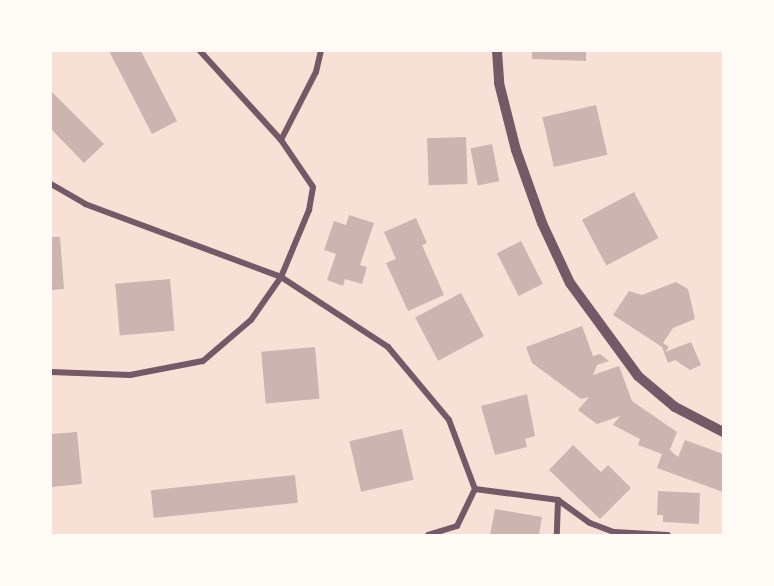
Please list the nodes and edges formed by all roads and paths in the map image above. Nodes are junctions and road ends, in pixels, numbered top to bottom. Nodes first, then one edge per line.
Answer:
1 (200, 51) edge
2 (321, 51) edge
3 (497, 51) edge
4 (281, 140) junction
5 (51, 184) edge
6 (281, 277) junction
7 (51, 372) edge
8 (723, 432) edge
9 (475, 489) junction
10 (558, 500) junction
11 (428, 535) edge
12 (557, 535) edge
13 (668, 535) edge

1 - 4 street
2 - 4 street
3 - 8 street
4 - 6 street
5 - 6 street
6 - 7 street
6 - 9 street
9 - 10 street
9 - 11 street
10 - 12 street
10 - 13 street

